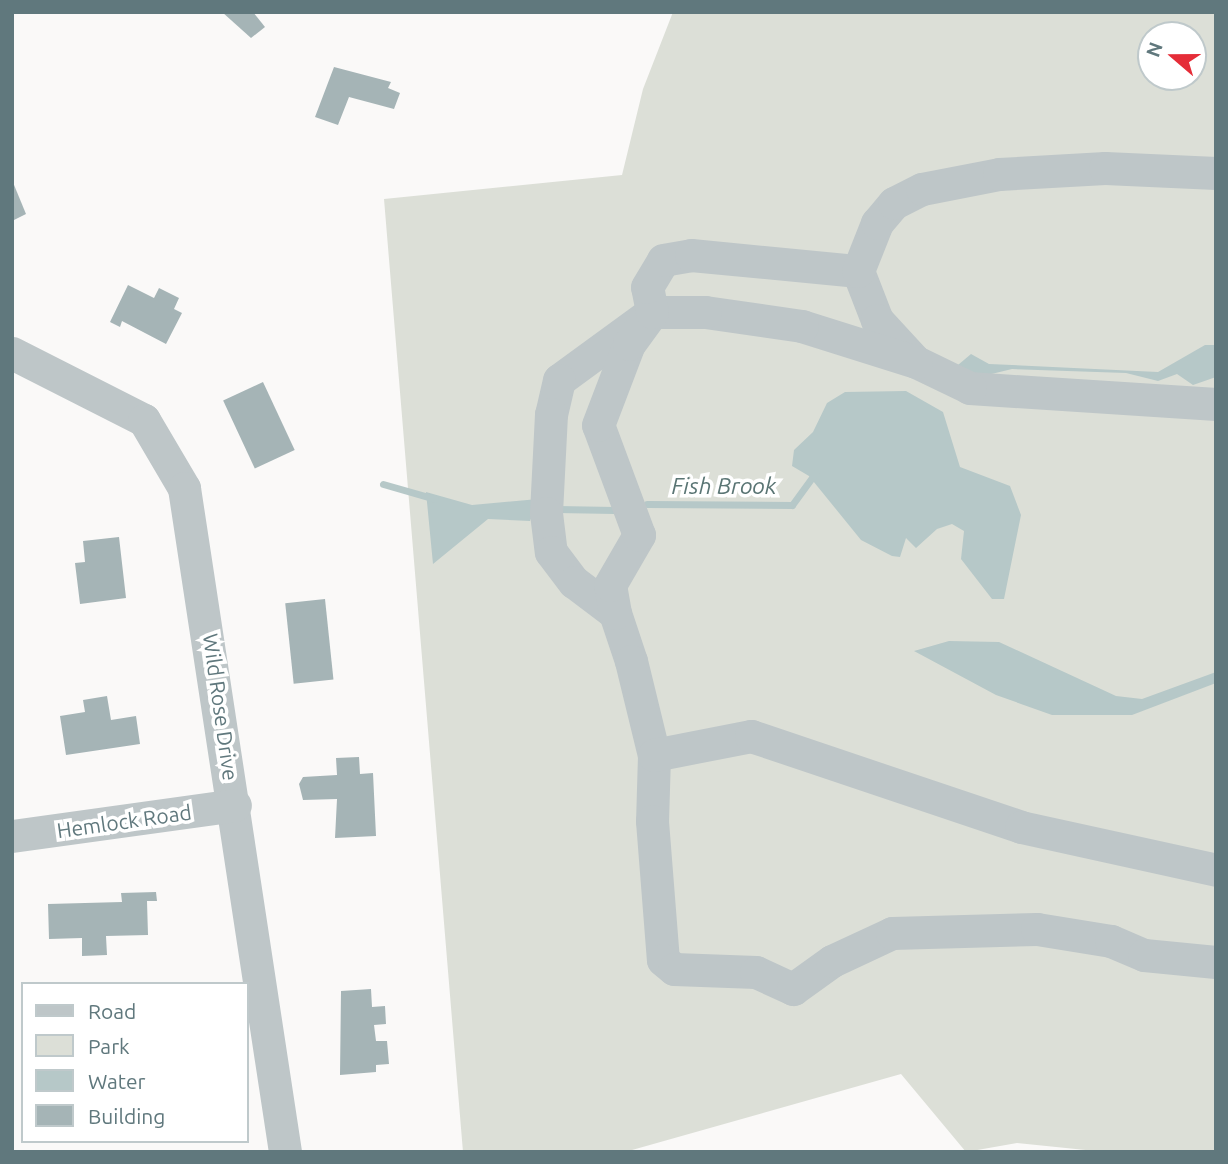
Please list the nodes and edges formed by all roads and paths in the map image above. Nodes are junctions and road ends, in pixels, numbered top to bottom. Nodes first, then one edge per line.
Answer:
1 (1216, 173) edge
2 (859, 271) junction
3 (652, 312) junction
4 (12, 353) edge
5 (916, 362) junction
6 (1216, 404) edge
7 (615, 613) junction
8 (654, 755) junction
9 (235, 805) junction
10 (12, 836) edge
11 (1216, 870) edge
12 (1216, 962) edge
13 (285, 1152) edge

1 - 2 street
2 - 3 street
2 - 5 street
3 - 5 street
3 - 7 street
3 - 7 street
4 - 9 street, Wild Rose Drive
5 - 6 street
7 - 8 street
8 - 11 street
8 - 12 street
9 - 10 street, Hemlock Road
9 - 13 street, Wild Rose Drive

